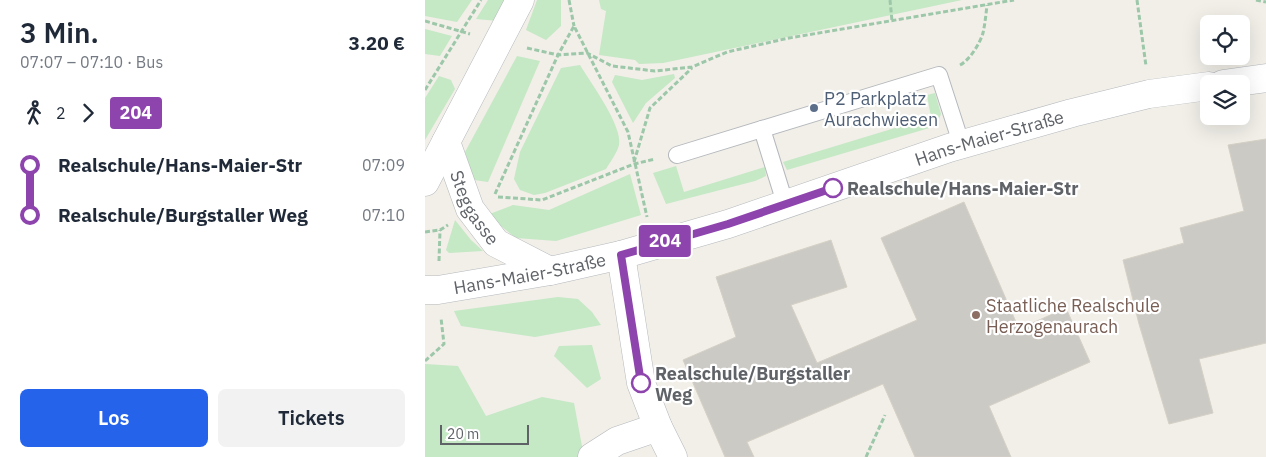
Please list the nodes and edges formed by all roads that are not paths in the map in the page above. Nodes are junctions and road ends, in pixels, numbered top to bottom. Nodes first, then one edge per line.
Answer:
1 (520, 0) edge
2 (1266, 78) edge
3 (1250, 80) edge
4 (1200, 87) edge
5 (762, 129) junction
6 (445, 142) junction
7 (961, 146) junction
8 (677, 154) dead end
9 (425, 182) edge
10 (785, 203) junction
11 (621, 255) junction
12 (550, 271) junction
13 (431, 290) edge
14 (658, 427) junction
15 (592, 457) edge
16 (673, 457) edge

1 - 6 street, Steggasse
2 - 3 street
4 - 7 street, Hans-Maier-Straße
5 - 7 lane
5 - 8 lane
5 - 10 lane
6 - 9 street, Steggasse
6 - 12 street, Steggasse
7 - 10 street, Hans-Maier-Straße
10 - 11 street, Hans-Maier-Straße
11 - 12 street, Hans-Maier-Straße
11 - 14 street
12 - 13 street, Hans-Maier-Straße
14 - 15 street
14 - 16 street

